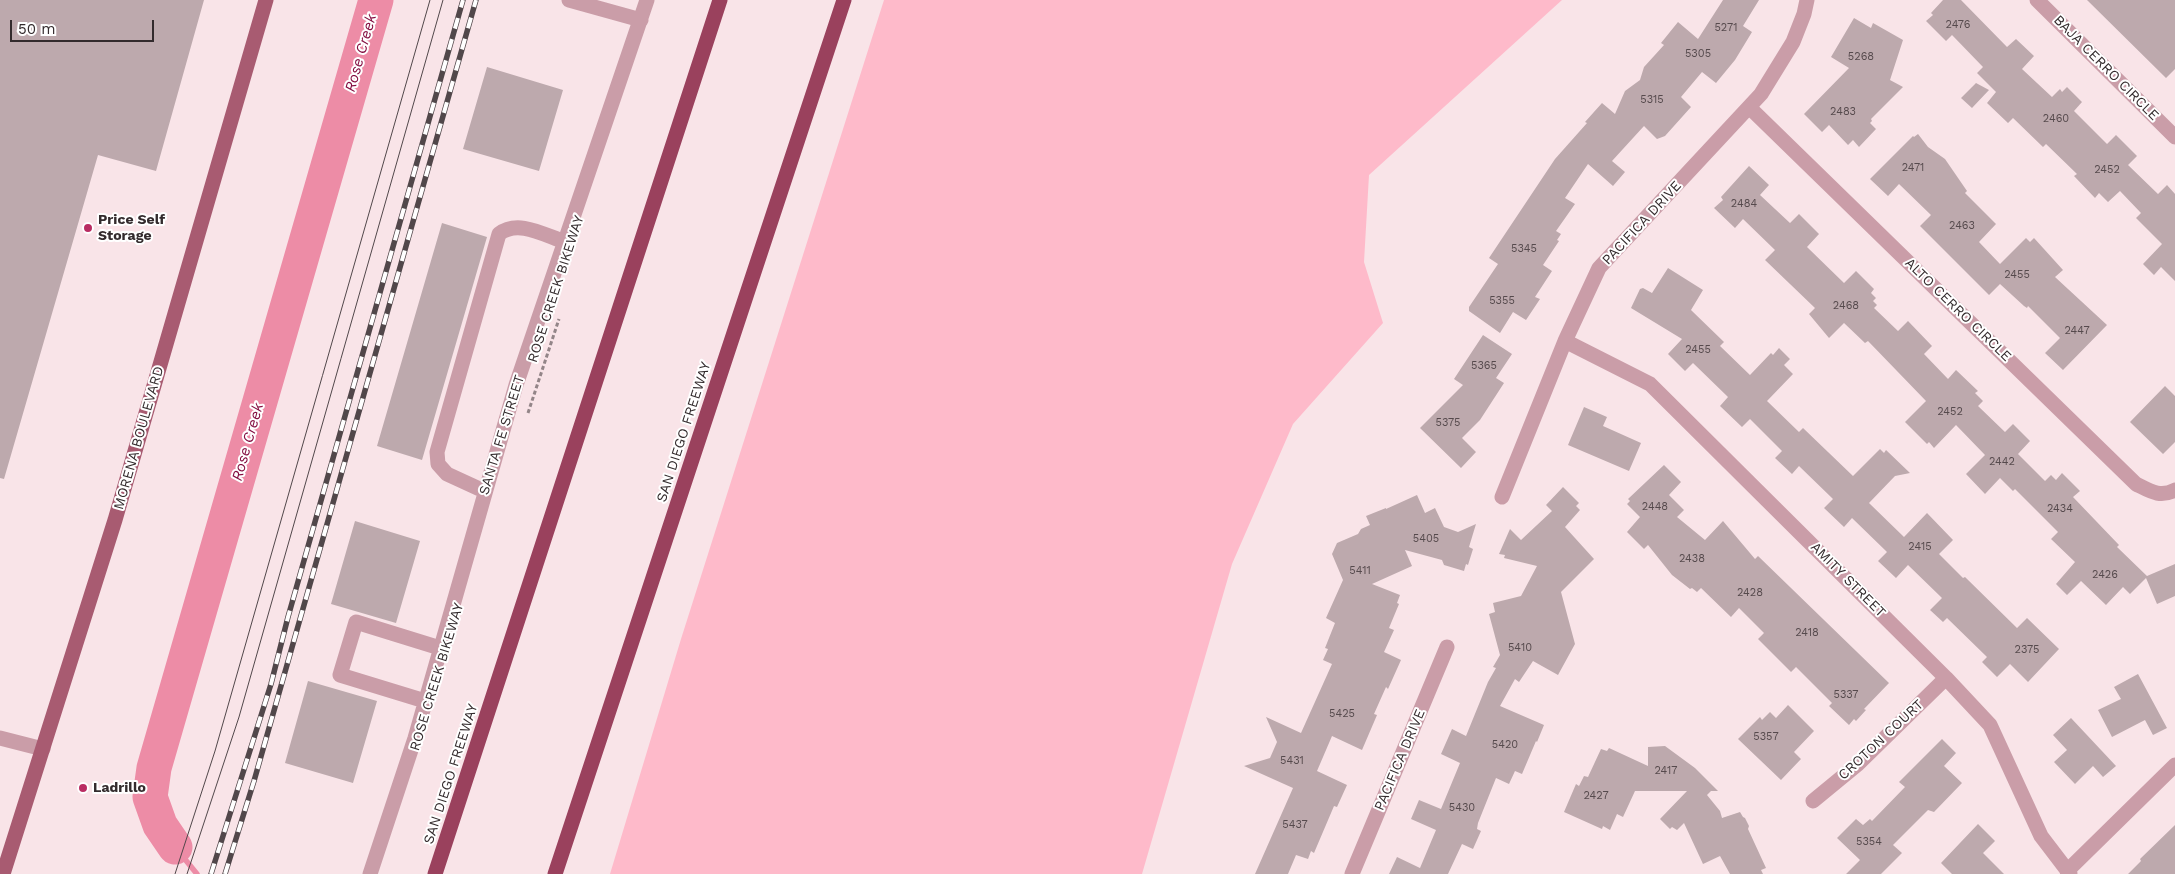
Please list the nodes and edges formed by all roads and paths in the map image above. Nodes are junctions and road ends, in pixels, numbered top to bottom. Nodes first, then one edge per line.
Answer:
1 (266, 0) edge
2 (648, 0) edge
3 (720, 0) edge
4 (844, 0) edge
5 (1807, 0) edge
6 (2037, 0) edge
7 (573, 1) edge
8 (641, 20) junction
9 (1749, 107) junction
10 (2175, 137) edge
11 (565, 242) junction
12 (559, 318) dead end
13 (1565, 341) junction
14 (525, 422) dead end
15 (2175, 490) edge
16 (484, 491) junction
17 (1502, 497) dead end
18 (1447, 647) dead end
19 (440, 648) junction
20 (1946, 678) junction
21 (425, 701) junction
22 (0, 738) edge
23 (43, 750) junction
24 (2175, 765) edge
25 (1813, 800) dead end
26 (2068, 872) edge
27 (3, 874) edge
28 (370, 874) edge
29 (435, 874) edge
30 (555, 874) edge
31 (1352, 874) edge

1 - 23 main road, MORENA BOULEVARD
2 - 8 street, SANTA FE STREET
3 - 29 highway, SAN DIEGO FREEWAY
4 - 30 highway, SAN DIEGO FREEWAY
5 - 9 street, PACIFICA DRIVE
6 - 10 street, BAJA CERRO CIRCLE
7 - 8 street
8 - 11 street, SANTA FE STREET
9 - 13 street, PACIFICA DRIVE
9 - 15 street, ALTO CERRO CIRCLE
11 - 16 street, SANTA FE STREET
11 - 16 street
12 - 14 path, ROSE CREEK BIKEWAY
13 - 17 street, PACIFICA DRIVE
13 - 20 street, AMITY STREET
16 - 19 street, SANTA FE STREET
18 - 31 street, PACIFICA DRIVE
19 - 21 street, SANTA FE STREET
19 - 21 street
20 - 25 street, CROTON COURT
20 - 26 street, AMITY STREET
21 - 28 street, SANTA FE STREET
22 - 23 street
23 - 27 main road, MORENA BOULEVARD
24 - 26 street

